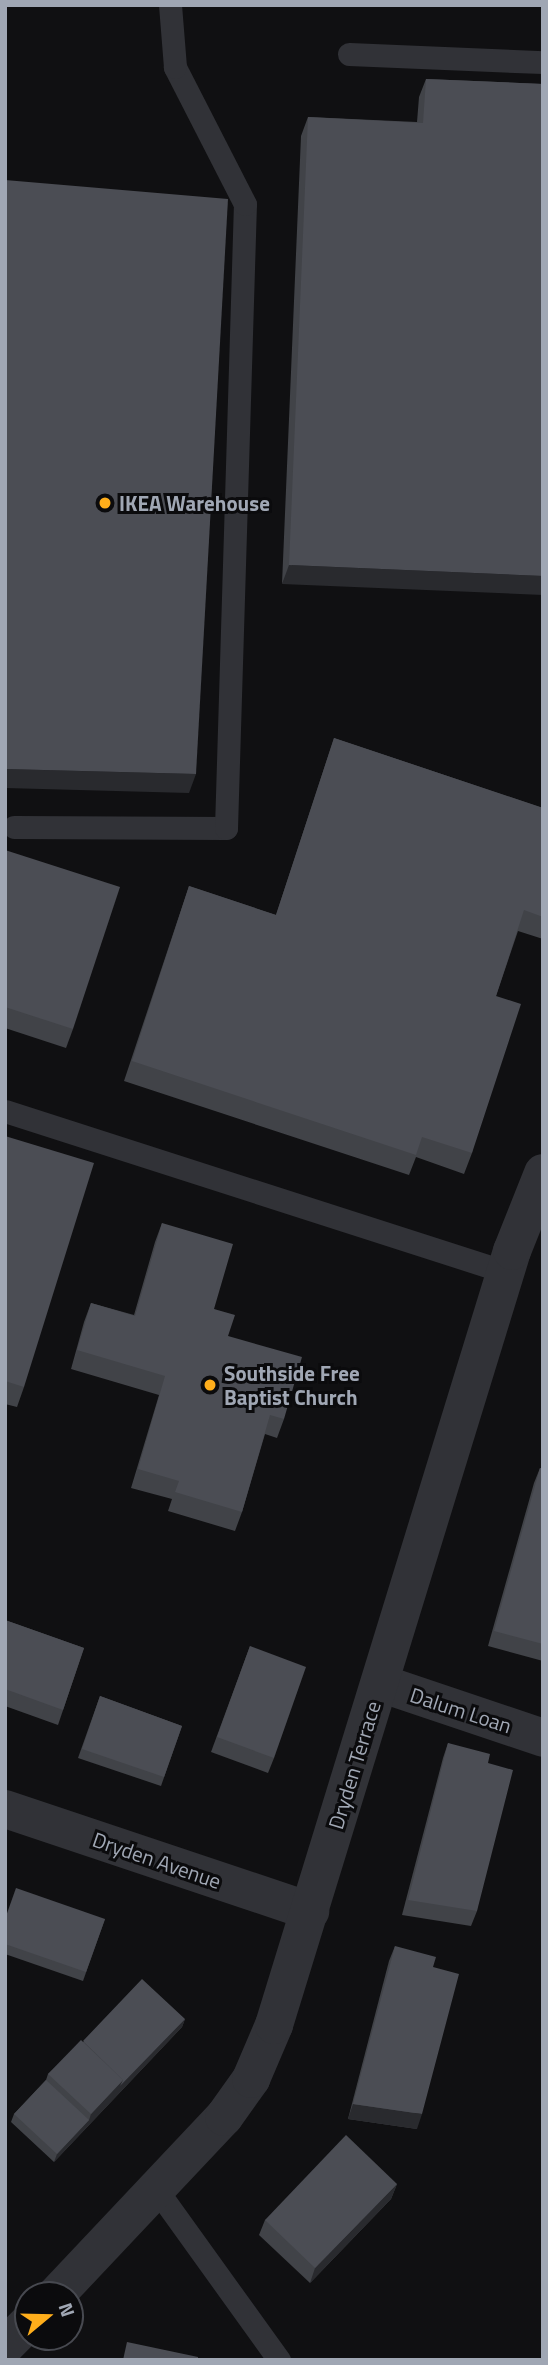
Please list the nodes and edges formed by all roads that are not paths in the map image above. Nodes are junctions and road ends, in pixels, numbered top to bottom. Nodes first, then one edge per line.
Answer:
1 (170, 5) edge
2 (349, 54) dead end
3 (543, 62) edge
4 (14, 827) dead end
5 (5, 1111) edge
6 (543, 1173) edge
7 (506, 1272) junction
8 (380, 1683) junction
9 (543, 1738) edge
10 (5, 1808) edge
11 (310, 1911) junction
12 (159, 2193) junction
13 (70, 2281) edge
14 (279, 2360) edge

1 - 4 lane
2 - 3 lane
5 - 7 lane
6 - 7 street, Dryden Terrace
7 - 8 street, Dryden Terrace
8 - 9 street, Dalum Loan
8 - 11 street, Dryden Terrace
10 - 11 street, Dryden Avenue
11 - 12 street, Dryden Terrace
12 - 13 street, Dryden Terrace
12 - 14 lane

